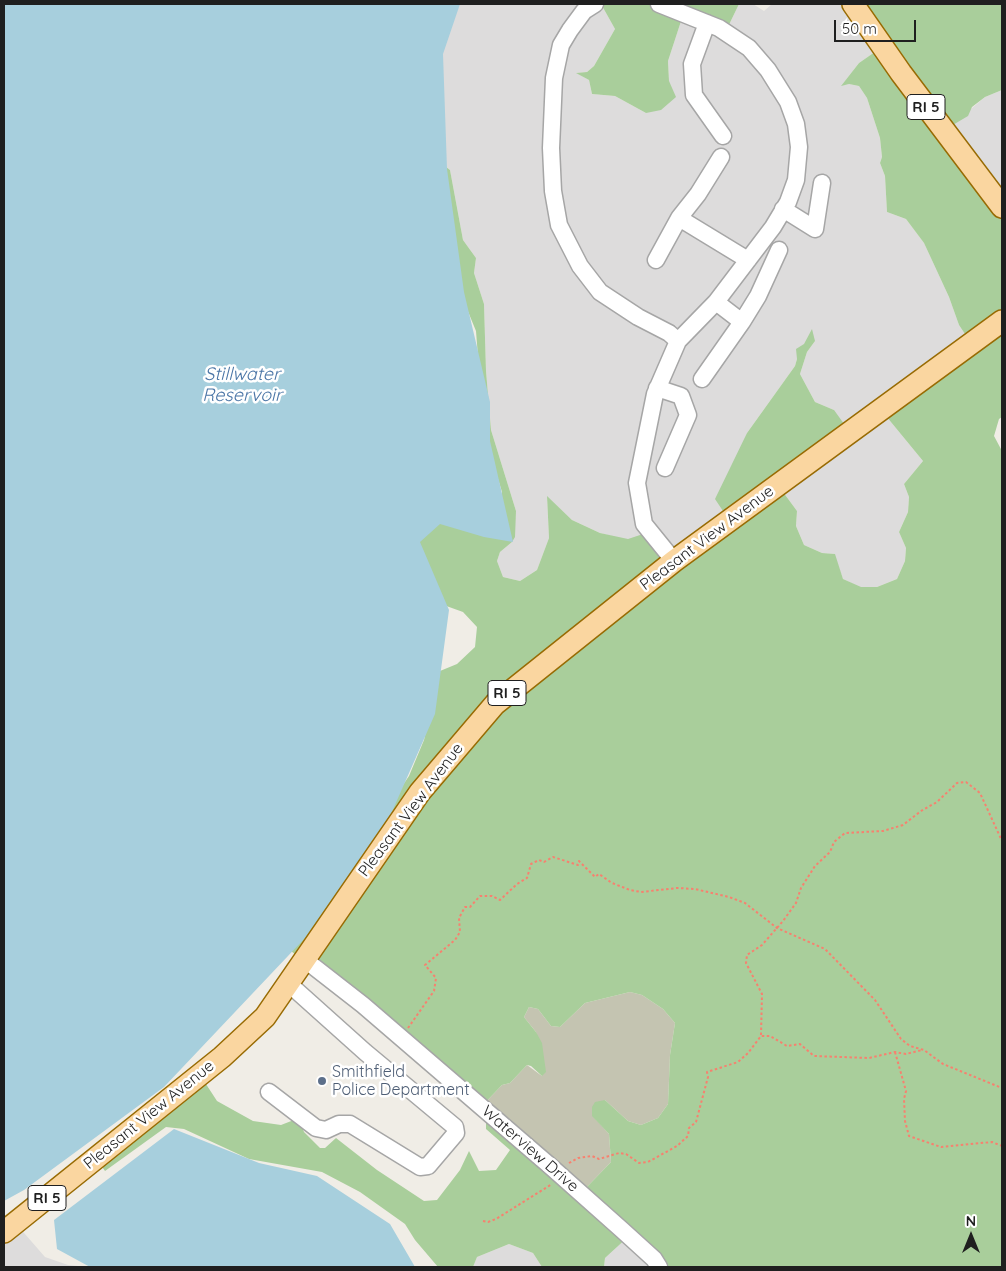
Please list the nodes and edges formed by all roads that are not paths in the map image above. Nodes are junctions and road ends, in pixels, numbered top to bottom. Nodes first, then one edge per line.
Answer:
1 (595, 4) edge
2 (659, 4) edge
3 (853, 4) edge
4 (707, 23) junction
5 (723, 136) dead end
6 (721, 156) dead end
7 (822, 183) dead end
8 (1002, 208) edge
9 (783, 209) junction
10 (679, 218) junction
11 (779, 250) dead end
12 (656, 260) dead end
13 (748, 260) junction
14 (716, 302) junction
15 (1002, 321) edge
16 (742, 322) junction
17 (678, 341) junction
18 (702, 379) dead end
19 (657, 388) junction
20 (665, 468) dead end
21 (674, 561) junction
22 (304, 959) junction
23 (288, 983) junction
24 (269, 1092) dead end
25 (4, 1232) edge
26 (659, 1267) edge

1 - 17 street
2 - 4 street
3 - 8 main road, RI 5
4 - 5 street
4 - 9 street
6 - 10 street
7 - 9 street
9 - 13 street
10 - 12 street
10 - 13 street
11 - 16 street
13 - 14 street
14 - 16 street
14 - 17 street
15 - 21 main road, Pleasant View Avenue / RI 5
16 - 18 street
17 - 19 street
19 - 20 street
19 - 21 street
21 - 22 main road, Pleasant View Avenue / RI 5
22 - 23 main road, Pleasant View Avenue / RI 5
22 - 26 street, Waterview Drive
23 - 24 street
23 - 25 main road, Pleasant View Avenue / RI 5

